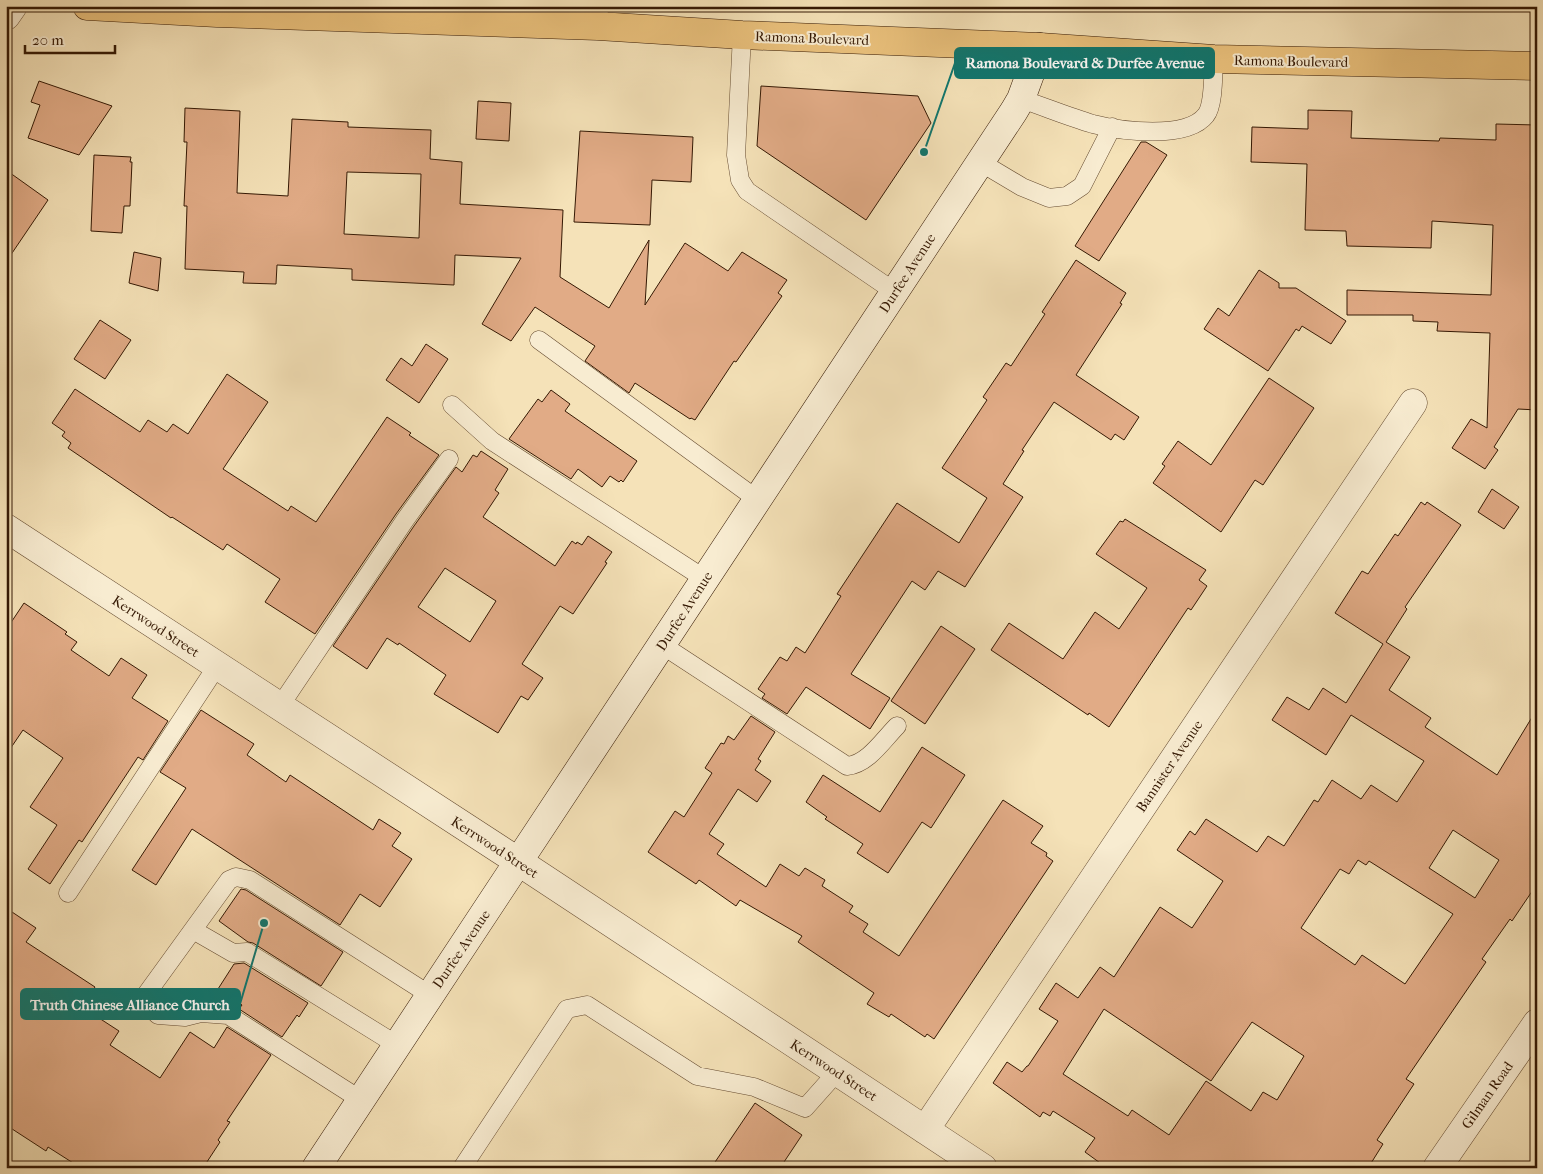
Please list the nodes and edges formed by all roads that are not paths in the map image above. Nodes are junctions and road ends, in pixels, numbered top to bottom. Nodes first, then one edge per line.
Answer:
1 (13, 6) edge
2 (87, 6) edge
3 (6, 16) edge
4 (598, 16) edge
5 (742, 35) junction
6 (1040, 47) junction
7 (1214, 59) junction
8 (1537, 66) edge
9 (1021, 99) junction
10 (1112, 127) junction
11 (980, 162) junction
12 (895, 292) junction
13 (540, 340) dead end
14 (1413, 403) dead end
15 (452, 405) dead end
16 (449, 459) dead end
17 (758, 500) junction
18 (6, 528) edge
19 (705, 579) junction
20 (662, 645) junction
21 (218, 666) junction
22 (280, 706) junction
23 (896, 726) dead end
24 (519, 862) junction
25 (68, 893) dead end
26 (193, 930) junction
27 (430, 995) junction
28 (1537, 1023) edge
29 (397, 1045) junction
30 (837, 1072) junction
31 (361, 1100) junction
32 (925, 1130) junction
33 (316, 1168) edge
34 (462, 1168) edge
35 (983, 1168) edge
36 (1436, 1168) edge

1 - 3 street
2 - 4 main road, Ramona Boulevard
4 - 5 main road, Ramona Boulevard
5 - 6 main road, Ramona Boulevard
5 - 12 lane
6 - 7 main road, Ramona Boulevard
6 - 9 street, Durfee Avenue
7 - 8 main road, Ramona Boulevard
7 - 10 lane
9 - 10 lane
9 - 11 street, Durfee Avenue
10 - 11 lane
11 - 12 street, Durfee Avenue
12 - 17 street, Durfee Avenue
13 - 17 lane
14 - 32 street, Bannister Avenue
15 - 19 lane
16 - 22 lane
17 - 19 street, Durfee Avenue
18 - 21 street, Kerrwood Street
19 - 20 street, Durfee Avenue
20 - 23 lane
20 - 24 street, Durfee Avenue
21 - 22 street, Kerrwood Street
21 - 25 lane
22 - 24 street, Kerrwood Street
24 - 27 street, Durfee Avenue
24 - 30 street, Kerrwood Street
26 - 27 lane
26 - 29 lane
26 - 31 lane
27 - 29 street, Durfee Avenue
28 - 36 street, Gilman Road
29 - 31 street, Durfee Avenue
30 - 32 street, Kerrwood Street
30 - 34 lane
31 - 33 street, Durfee Avenue
32 - 35 street, Kerrwood Street

